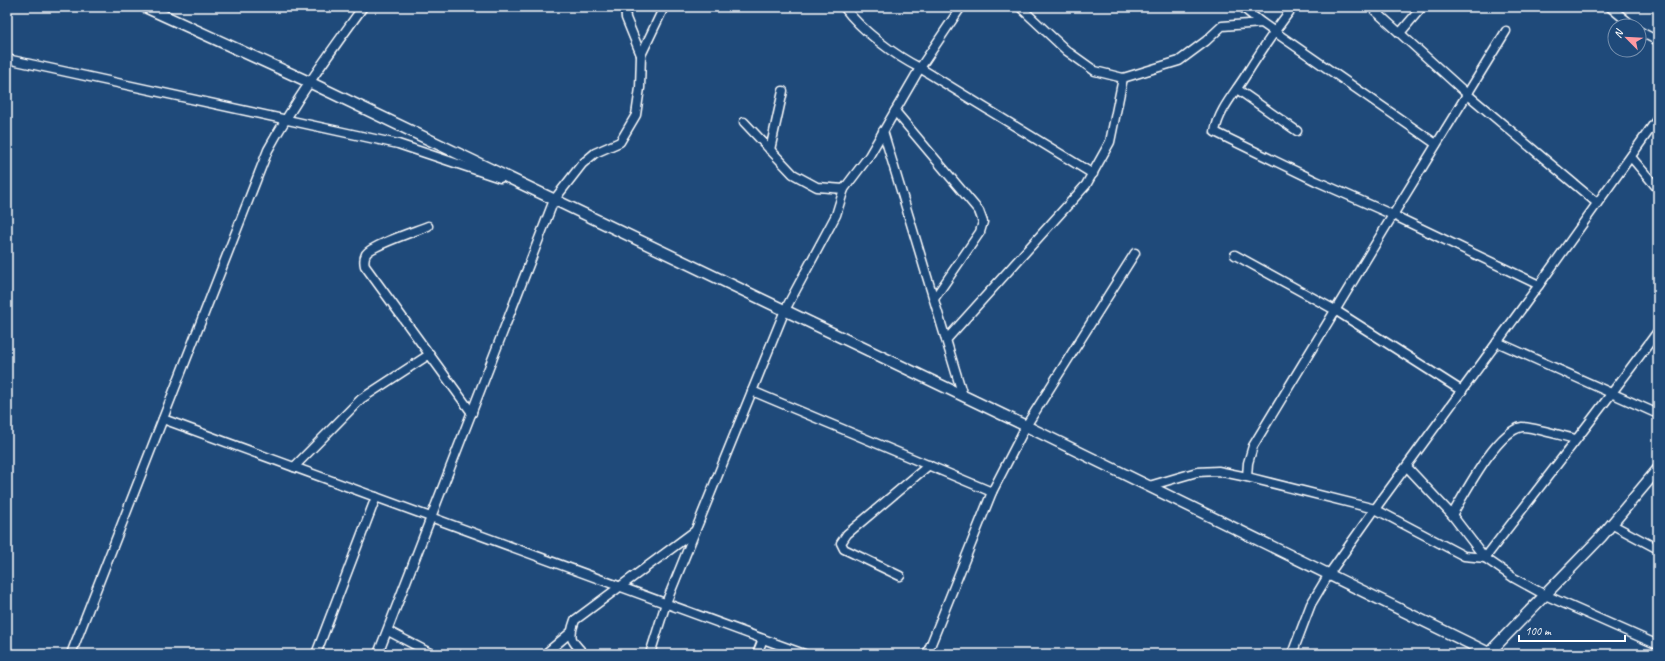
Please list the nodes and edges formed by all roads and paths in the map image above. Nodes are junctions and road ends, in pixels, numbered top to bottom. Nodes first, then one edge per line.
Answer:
1 (145, 7) edge
2 (363, 7) edge
3 (625, 7) edge
4 (664, 7) edge
5 (844, 7) edge
6 (961, 7) edge
7 (1020, 7) edge
8 (1242, 7) edge
9 (1293, 7) edge
10 (1371, 7) edge
11 (1422, 7) edge
12 (1610, 7) edge
13 (1623, 18) edge
14 (1262, 23) junction
15 (1275, 31) junction
16 (1506, 31) dead end
17 (1400, 33) junction
18 (1647, 35) edge
19 (1658, 41) edge
20 (641, 55) junction
21 (7, 59) edge
22 (920, 68) junction
23 (1123, 78) junction
24 (309, 82) junction
25 (1236, 89) junction
26 (783, 91) dead end
27 (1467, 94) junction
28 (895, 111) junction
29 (285, 118) junction
30 (1658, 118) edge
31 (744, 122) dead end
32 (883, 131) junction
33 (1297, 131) dead end
34 (1436, 144) junction
35 (770, 150) junction
36 (1631, 157) junction
37 (1093, 174) junction
38 (526, 186) junction
39 (1658, 188) edge
40 (844, 189) junction
41 (554, 200) junction
42 (1597, 203) junction
43 (1393, 215) junction
44 (428, 226) dead end
45 (1135, 253) dead end
46 (1235, 255) dead end
47 (1539, 285) junction
48 (934, 298) junction
49 (785, 310) junction
50 (1335, 310) junction
51 (1658, 331) edge
52 (946, 340) junction
53 (1498, 342) junction
54 (430, 354) junction
55 (752, 391) junction
56 (1462, 391) junction
57 (1613, 394) junction
58 (963, 396) junction
59 (472, 413) junction
60 (1658, 414) edge
61 (163, 419) junction
62 (1026, 426) junction
63 (1576, 439) junction
64 (929, 465) junction
65 (294, 467) junction
66 (1407, 467) junction
67 (1656, 474) edge
68 (1247, 477) junction
69 (1149, 486) junction
70 (992, 492) junction
71 (376, 497) junction
72 (1375, 509) junction
73 (1452, 514) junction
74 (432, 517) junction
75 (1611, 524) junction
76 (696, 530) junction
77 (1658, 549) edge
78 (1485, 558) junction
79 (1329, 574) junction
80 (900, 576) dead end
81 (620, 586) junction
82 (1545, 595) junction
83 (666, 603) junction
84 (388, 631) junction
85 (570, 633) junction
86 (763, 639) junction
87 (1658, 645) edge
88 (71, 654) edge
89 (316, 654) edge
90 (378, 654) edge
91 (432, 654) edge
92 (545, 654) edge
93 (584, 654) edge
94 (650, 654) edge
95 (757, 654) edge
96 (804, 654) edge
97 (927, 654) edge
98 (1292, 654) edge
99 (1490, 654) edge

1 - 24 street
2 - 24 street
3 - 20 street
4 - 20 street
5 - 22 street
6 - 22 street
7 - 23 street
8 - 14 street
9 - 15 street
10 - 17 street
11 - 17 street
12 - 13 street
14 - 15 street
14 - 23 street
15 - 25 street
15 - 34 street
16 - 27 street
17 - 27 street
18 - 19 street
20 - 41 street
21 - 29 street
22 - 28 street
22 - 37 street
23 - 37 street
24 - 29 street
24 - 38 street
25 - 33 street
25 - 43 street
26 - 35 street
27 - 34 street
27 - 42 street
28 - 32 street
28 - 48 street
29 - 38 street
29 - 61 street
30 - 36 street
31 - 35 street
32 - 40 street
32 - 48 street
34 - 43 street
35 - 40 street
36 - 39 street
36 - 42 street
37 - 52 street
38 - 41 street
40 - 49 street
41 - 49 street
41 - 59 street
42 - 47 street
43 - 47 street
43 - 50 street
44 - 54 street
45 - 62 street
46 - 50 street
47 - 53 street
48 - 52 street
49 - 55 street
49 - 58 street
50 - 56 street
50 - 68 street
51 - 57 street
52 - 58 street
53 - 56 street
53 - 57 street
54 - 59 street
54 - 65 street
55 - 64 street
55 - 76 street
56 - 66 street
57 - 60 street
57 - 63 street
58 - 62 street
59 - 74 street
61 - 65 street
61 - 88 street
62 - 69 street
62 - 70 street
63 - 73 street
63 - 78 street
64 - 70 street
64 - 80 street
65 - 71 street
66 - 72 street
66 - 73 street
67 - 75 street
68 - 69 street
68 - 72 street
69 - 79 street
70 - 97 street
71 - 74 street
71 - 89 street
72 - 78 street
72 - 79 street
73 - 78 street
74 - 81 street
74 - 84 street
75 - 77 street
75 - 82 street
76 - 81 street
76 - 83 street
78 - 82 street
79 - 98 street
79 - 99 street
81 - 83 street
81 - 85 street
82 - 87 street
82 - 99 street
83 - 86 street
83 - 94 street
84 - 90 street
84 - 91 street
85 - 92 street
85 - 93 street
86 - 95 street
86 - 96 street

